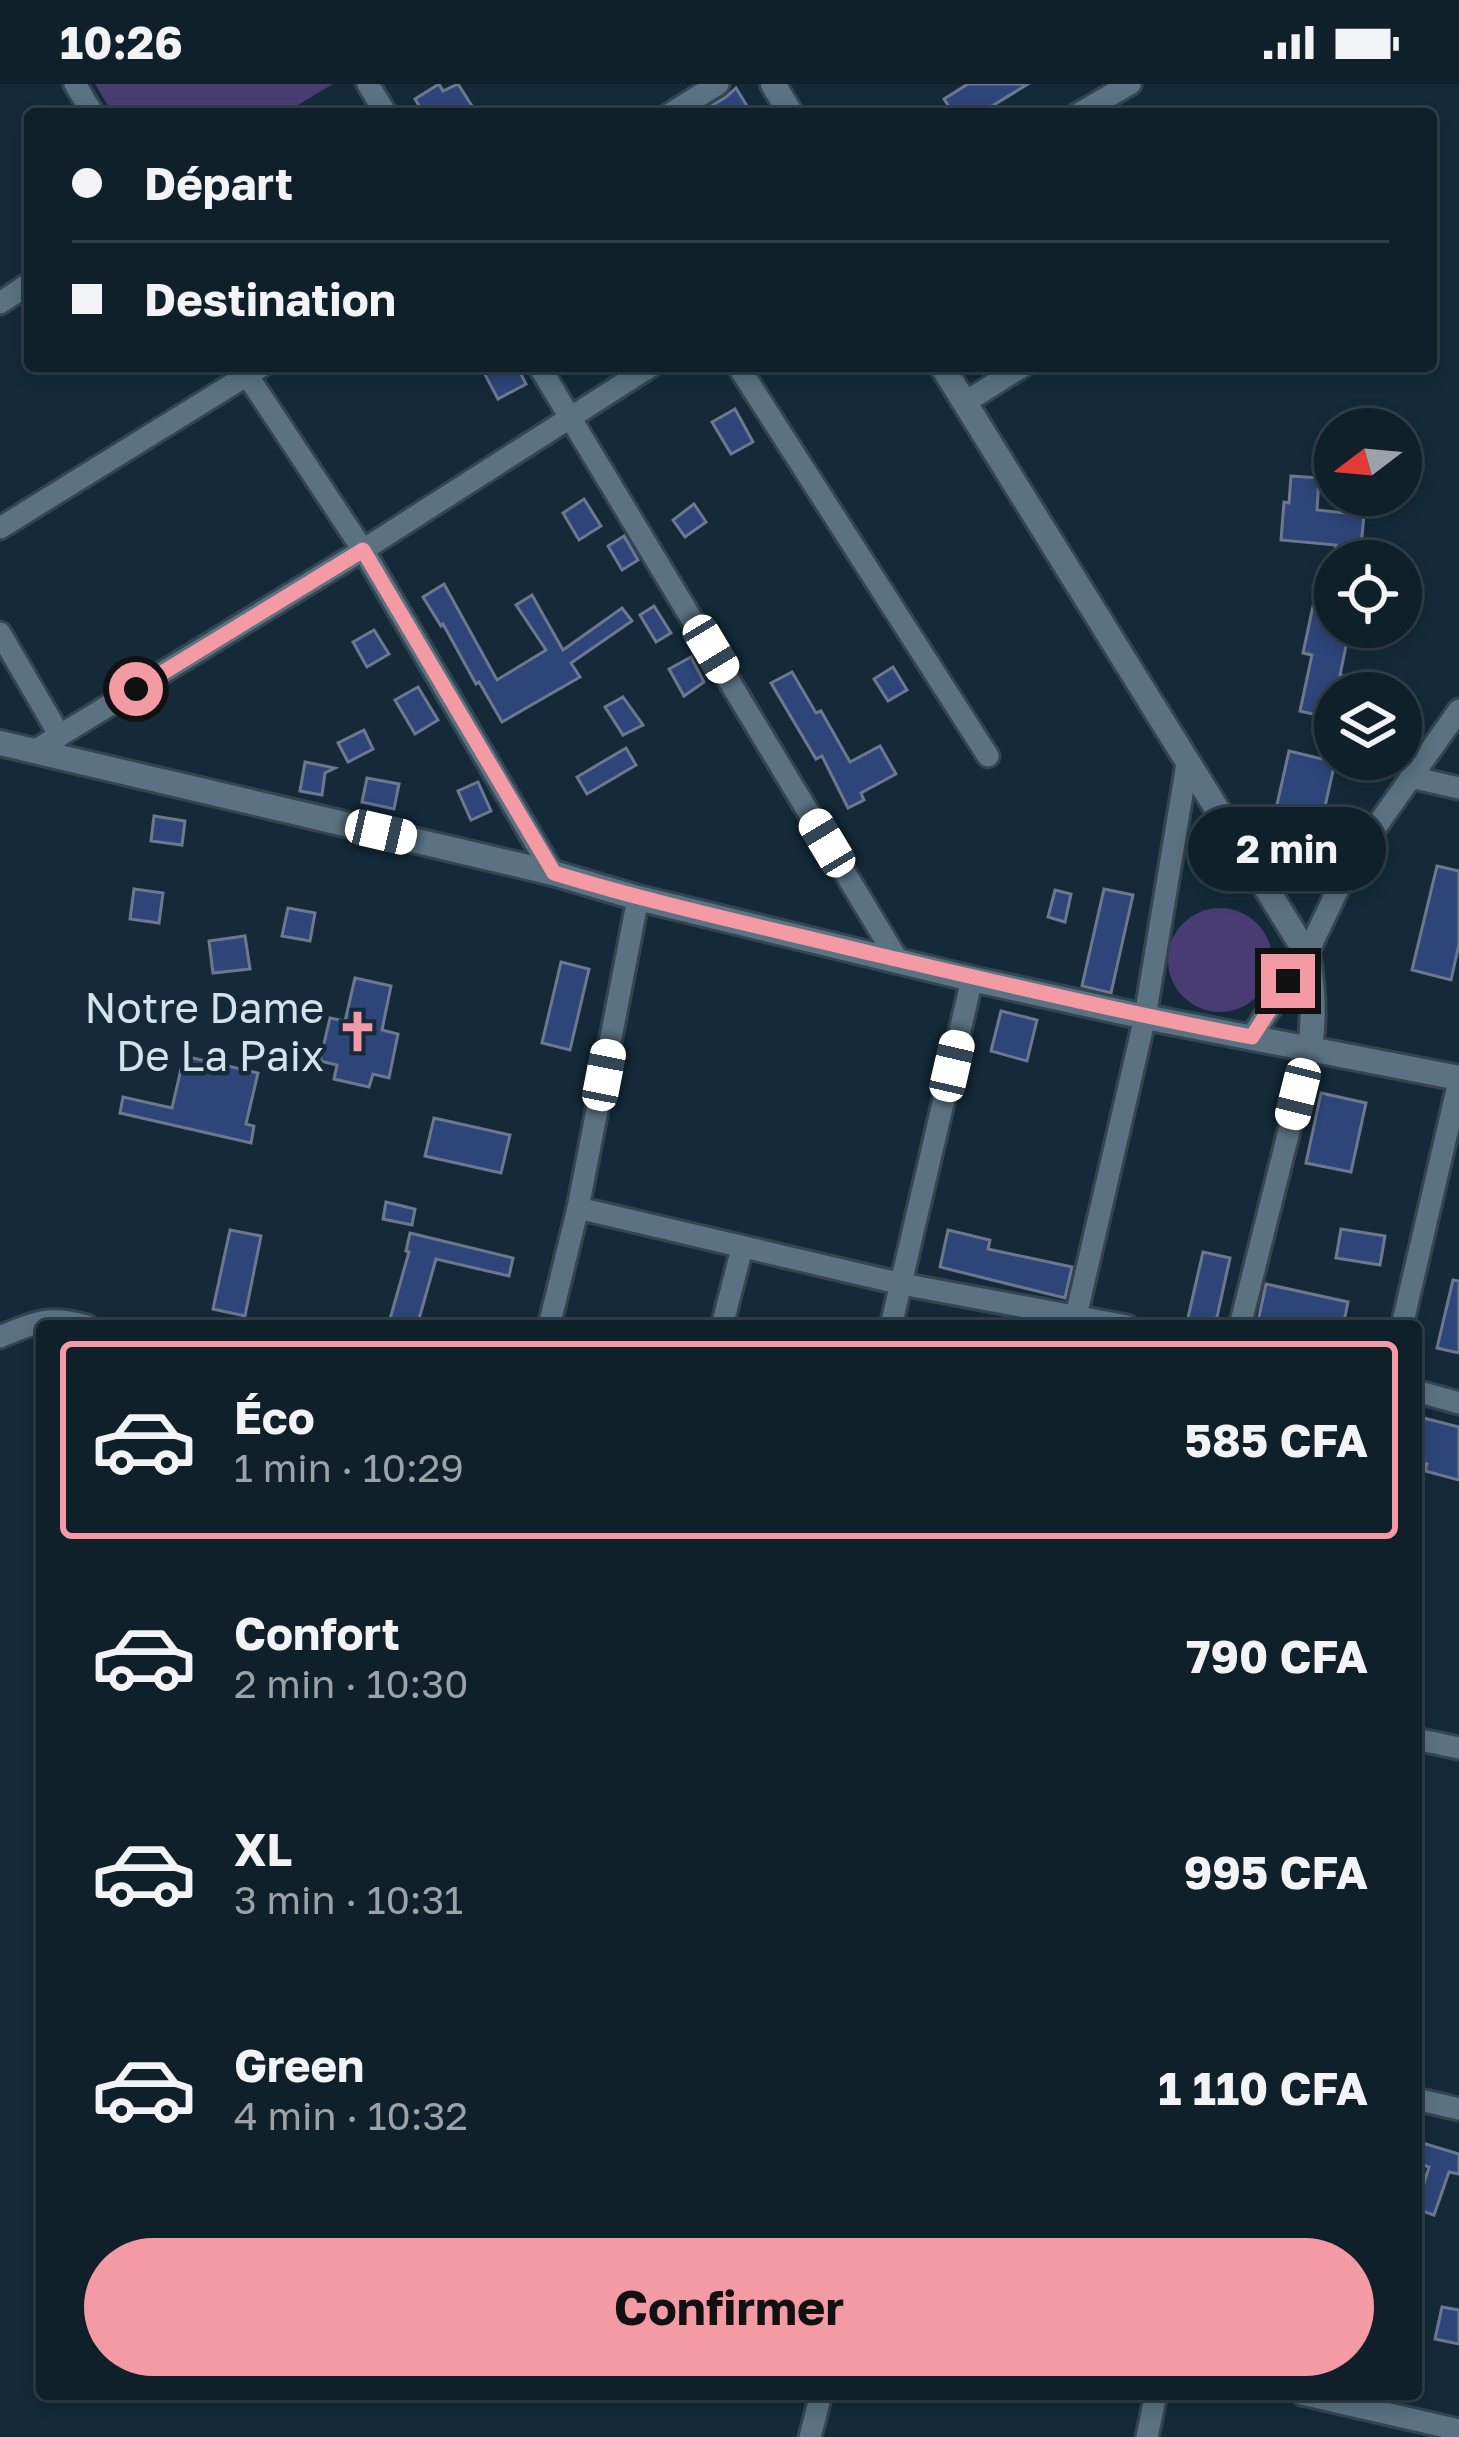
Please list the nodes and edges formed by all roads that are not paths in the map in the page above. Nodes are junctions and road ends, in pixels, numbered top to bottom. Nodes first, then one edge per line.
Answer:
1 (718, 84) edge
2 (1130, 84) edge
3 (680, 108) edge
4 (1088, 108) edge
5 (245, 372) edge
6 (252, 372) edge
7 (543, 372) edge
8 (642, 372) edge
9 (741, 372) edge
10 (946, 372) edge
11 (1013, 372) edge
12 (964, 403) junction
13 (571, 417) junction
14 (0, 528) edge
15 (363, 550) junction
16 (0, 633) edge
17 (1459, 710) edge
18 (60, 736) junction
19 (0, 742) edge
20 (35, 750) junction
21 (988, 756) dead end
22 (1422, 761) edge
23 (1187, 764) junction
24 (1408, 780) edge
25 (1422, 780) edge
26 (1459, 788) edge
27 (554, 873) junction
28 (638, 898) junction
29 (1307, 954) junction
30 (897, 959) junction
31 (972, 979) junction
32 (1145, 1017) junction
33 (1252, 1037) junction
34 (1310, 1047) junction
35 (1459, 1079) edge
36 (578, 1208) junction
37 (742, 1248) junction
38 (902, 1284) junction
39 (1076, 1316) junction
40 (550, 1320) edge
41 (724, 1320) edge
42 (893, 1320) edge
43 (1096, 1320) edge
44 (1242, 1320) edge
45 (1403, 1320) edge
46 (36, 1321) edge
47 (0, 1337) edge
48 (1422, 1393) edge
49 (1459, 1403) edge
50 (1422, 1740) edge
51 (1459, 1748) edge
52 (1422, 2100) edge
53 (1459, 2109) edge
54 (819, 2400) edge
55 (1155, 2400) edge
56 (1328, 2400) edge
57 (1459, 2430) edge
58 (810, 2437) edge
59 (1147, 2437) edge

1 - 3 street
2 - 4 street
5 - 14 street
6 - 15 street
7 - 13 street
8 - 13 street
9 - 21 street
10 - 12 street
11 - 12 street
12 - 23 street
13 - 15 street
13 - 30 street
15 - 18 street
15 - 27 street
16 - 18 street
17 - 22 street
18 - 20 street
19 - 20 street
20 - 27 street
23 - 29 street
23 - 32 street
24 - 29 street
25 - 26 street
27 - 28 street
28 - 30 street
28 - 36 street
29 - 33 street
29 - 34 street
30 - 31 street
31 - 32 street
31 - 38 street
32 - 33 street
32 - 39 street
33 - 34 street
34 - 35 street
34 - 44 street
35 - 45 street
36 - 37 street
36 - 40 street
37 - 38 street
37 - 41 street
38 - 39 street
38 - 42 street
39 - 43 street
46 - 47 street
48 - 49 street
50 - 51 street
52 - 53 street
54 - 58 street
55 - 59 street
56 - 57 street

